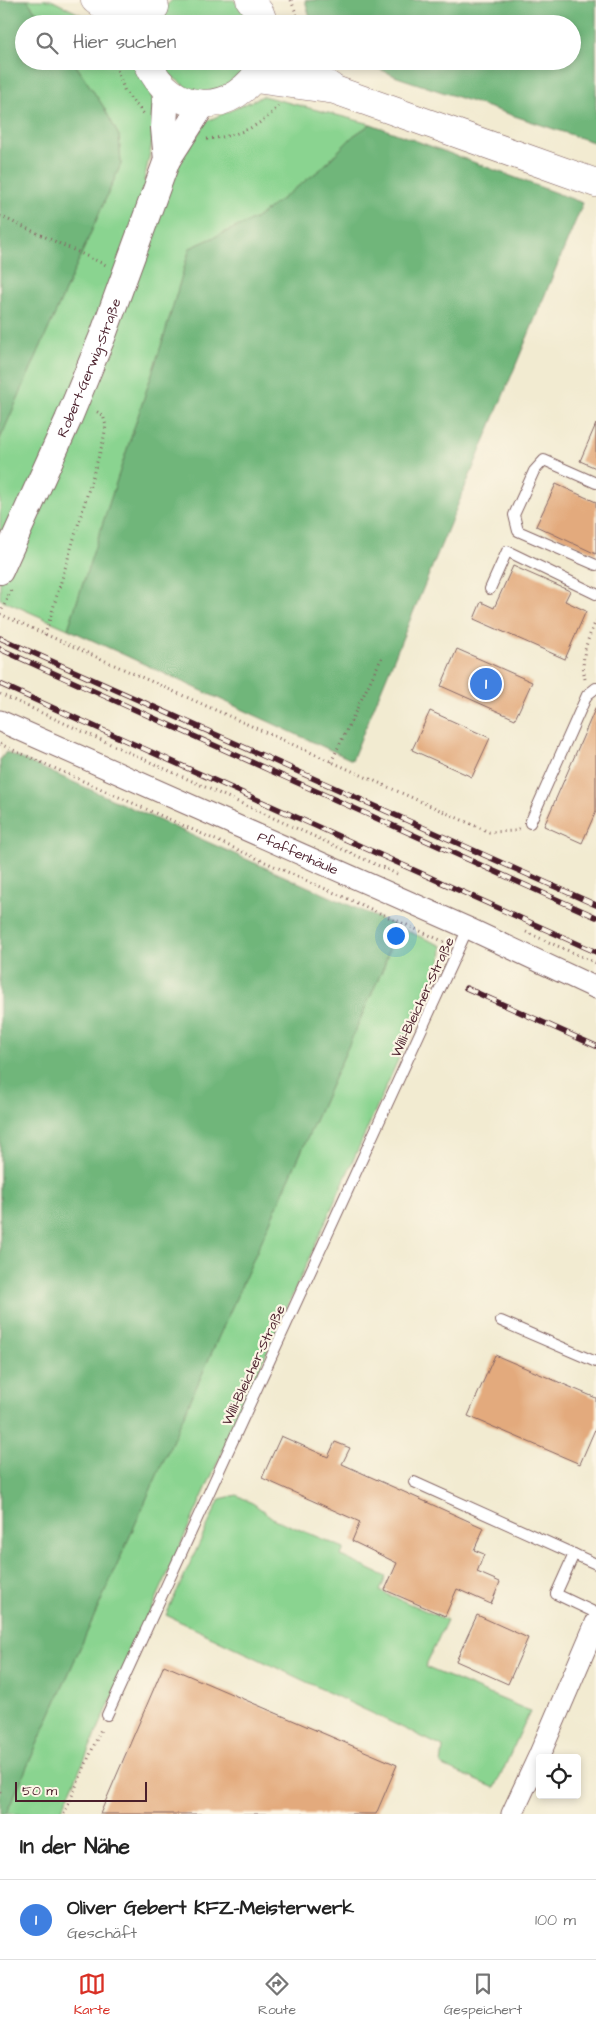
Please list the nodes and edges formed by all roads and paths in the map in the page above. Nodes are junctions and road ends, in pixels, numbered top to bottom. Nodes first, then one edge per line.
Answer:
1 (96, 0) edge
2 (124, 0) edge
3 (250, 0) edge
4 (291, 0) edge
5 (154, 10) edge
6 (115, 15) edge
7 (261, 15) edge
8 (297, 15) edge
9 (151, 70) edge
10 (259, 70) edge
11 (305, 70) edge
12 (166, 90) junction
13 (335, 90) junction
14 (203, 104) junction
15 (167, 160) junction
16 (596, 183) edge
17 (0, 216) edge
18 (89, 258) dead end
19 (93, 409) dead end
20 (596, 483) edge
21 (596, 565) edge
22 (0, 571) edge
23 (490, 589) dead end
24 (596, 594) edge
25 (6, 602) dead end
26 (0, 614) edge
27 (596, 620) edge
28 (44, 635) junction
29 (382, 657) dead end
30 (596, 688) edge
31 (0, 694) edge
32 (588, 695) junction
33 (0, 721) edge
34 (0, 744) edge
35 (331, 762) junction
36 (530, 823) joint
37 (402, 876) dead end
38 (468, 928) junction
39 (524, 931) dead end
40 (459, 948) junction
41 (596, 963) edge
42 (596, 988) edge
43 (501, 1321) dead end
44 (596, 1362) edge
45 (414, 1482) dead end
46 (574, 1554) junction
47 (596, 1564) edge
48 (596, 1613) edge
49 (596, 1623) edge
50 (107, 1715) joint
51 (64, 1814) edge
52 (512, 1814) edge

1 - 6 main road
2 - 5 main road
3 - 7 main road
4 - 8 path
9 - 12 main road
10 - 13 main road
10 - 14 main road
11 - 13 main road
12 - 14 main road
12 - 15 street, Robert-Gerwig-Straße
13 - 16 main road
14 - 15 street, Robert-Gerwig-Straße
15 - 22 street, Robert-Gerwig-Straße
17 - 18 path
19 - 28 path
20 - 21 lane
23 - 24 lane
25 - 26 path
26 - 28 path
27 - 32 path
28 - 35 path
29 - 35 path
30 - 32 lane
31 - 37 path
32 - 36 lane
33 - 38 street, Pfaffenhäule
34 - 40 path
35 - 36 path
38 - 40 lane, Willi-Bleicher-Straße
38 - 42 street, Pfaffenhäule
39 - 41 path
40 - 50 lane, Willi-Bleicher-Straße
43 - 44 lane
45 - 46 lane
46 - 47 lane
46 - 48 lane
49 - 52 street
50 - 51 path

